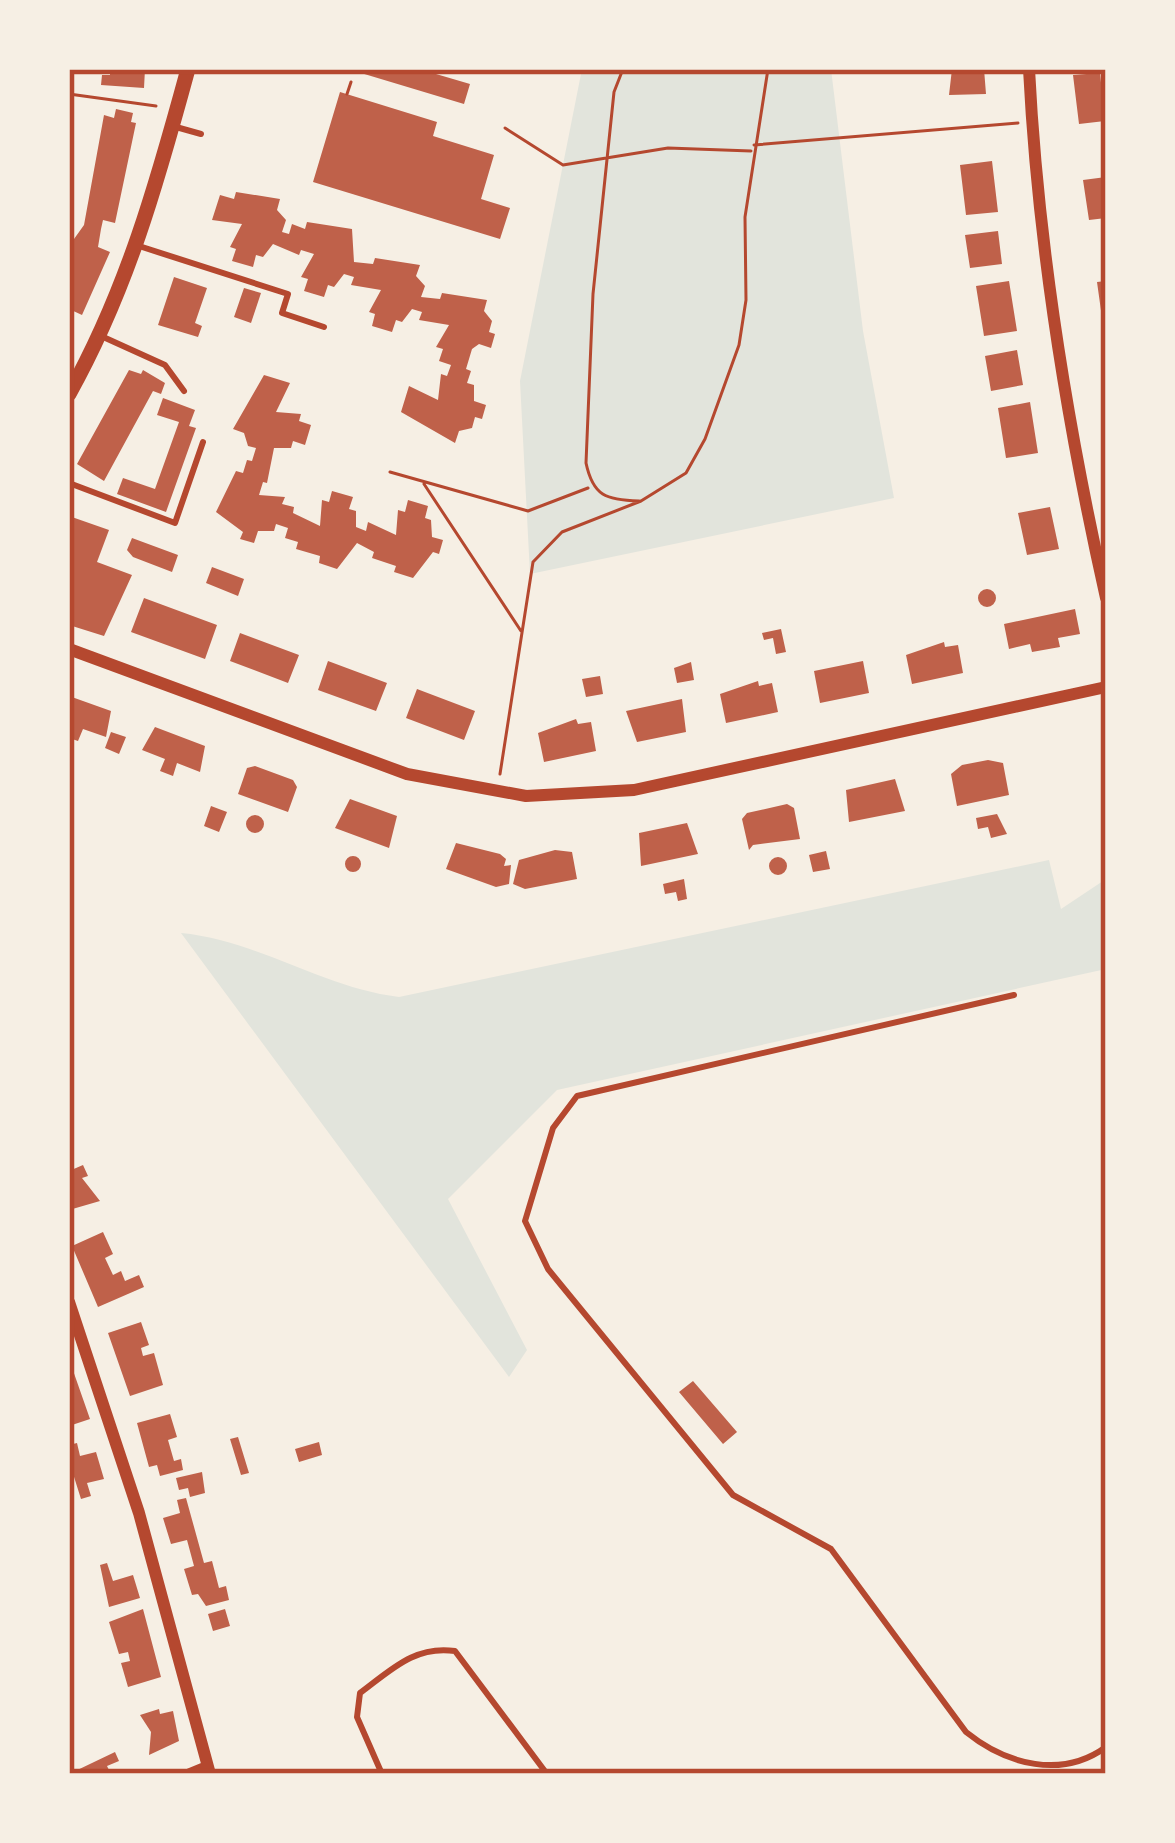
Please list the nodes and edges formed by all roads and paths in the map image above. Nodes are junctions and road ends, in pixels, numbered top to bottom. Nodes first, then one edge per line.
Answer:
1 (188, 69) edge
2 (623, 69) edge
3 (768, 69) edge
4 (1029, 69) edge
5 (351, 82) dead end
6 (69, 94) edge
7 (347, 94) dead end
8 (175, 117) junction
9 (1032, 122) junction
10 (505, 128) dead end
11 (201, 134) dead end
12 (754, 148) junction
13 (609, 157) junction
14 (139, 246) junction
15 (325, 327) dead end
16 (101, 336) junction
17 (184, 391) dead end
18 (69, 394) edge
19 (203, 442) dead end
20 (390, 472) dead end
21 (423, 482) junction
22 (69, 483) edge
23 (591, 486) junction
24 (641, 501) junction
25 (1106, 598) edge
26 (523, 633) junction
27 (69, 649) edge
28 (1106, 687) edge
29 (496, 794) junction
30 (1014, 995) dead end
31 (69, 1302) edge
32 (1106, 1747) edge
33 (209, 1770) edge
34 (190, 1774) edge
35 (382, 1774) edge
36 (547, 1774) edge

1 - 8 street
2 - 13 path
3 - 12 path
4 - 9 street
5 - 7 path
6 - 8 path
8 - 11 lane
8 - 14 street
9 - 12 path
9 - 25 street
10 - 13 path
12 - 13 path
12 - 24 path
13 - 23 path
14 - 15 lane
14 - 16 street
16 - 17 lane
16 - 18 street
19 - 22 lane
20 - 21 path
21 - 23 path
21 - 26 path
23 - 24 path
24 - 26 path
26 - 29 path
27 - 29 street
28 - 29 street
30 - 32 lane
31 - 33 street
33 - 34 street
35 - 36 lane

